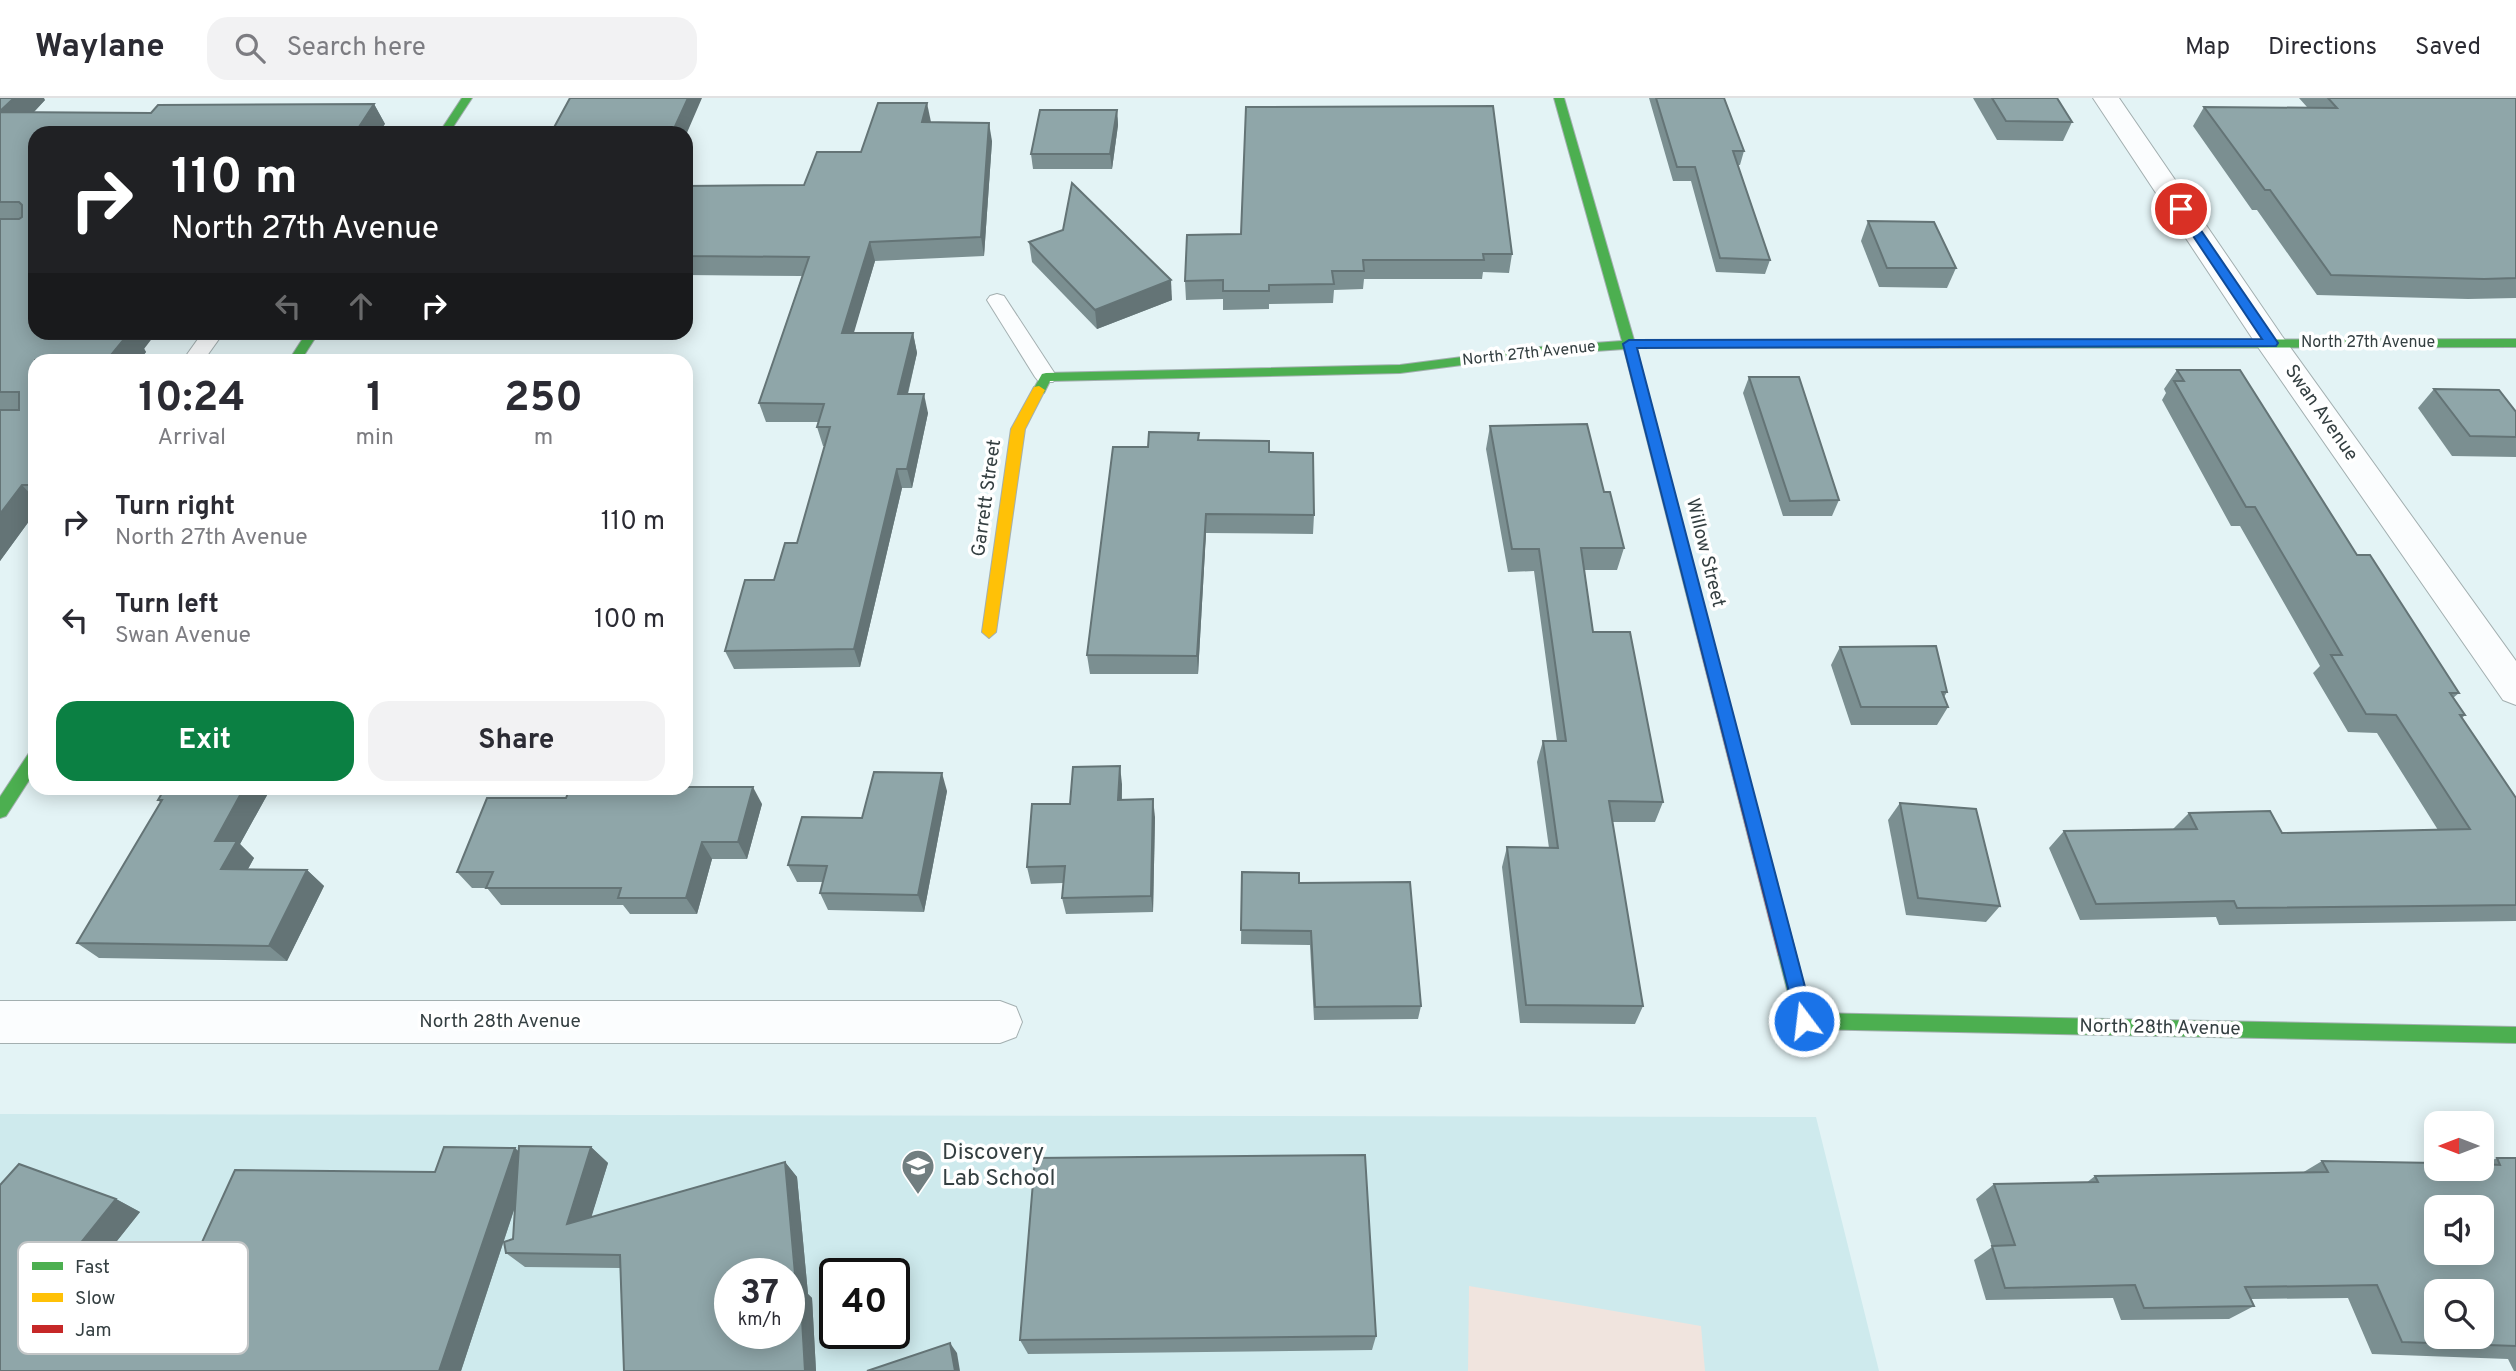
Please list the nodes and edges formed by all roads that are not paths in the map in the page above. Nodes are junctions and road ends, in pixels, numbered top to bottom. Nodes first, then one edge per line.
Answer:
1 (467, 98) edge
2 (1559, 98) edge
3 (2106, 98) edge
4 (449, 126) edge
5 (997, 300) dead end
6 (2271, 343) junction
7 (2516, 343) edge
8 (1629, 344) junction
9 (1046, 377) junction
10 (989, 632) dead end
11 (2516, 690) edge
12 (28, 769) edge
13 (0, 811) edge
14 (1804, 1021) joint
15 (0, 1022) edge
16 (1000, 1022) dead end
17 (2516, 1035) edge

1 - 4 street
2 - 8 street, Willow Street
3 - 6 street, Swan Avenue
5 - 9 lane
6 - 7 street, North 27th Avenue
6 - 8 street, North 27th Avenue
6 - 11 street, Swan Avenue
8 - 9 street, North 27th Avenue
8 - 14 street, Willow Street
9 - 10 street, Garrett Street
12 - 13 street
14 - 17 street, North 28th Avenue
15 - 16 street, North 28th Avenue

